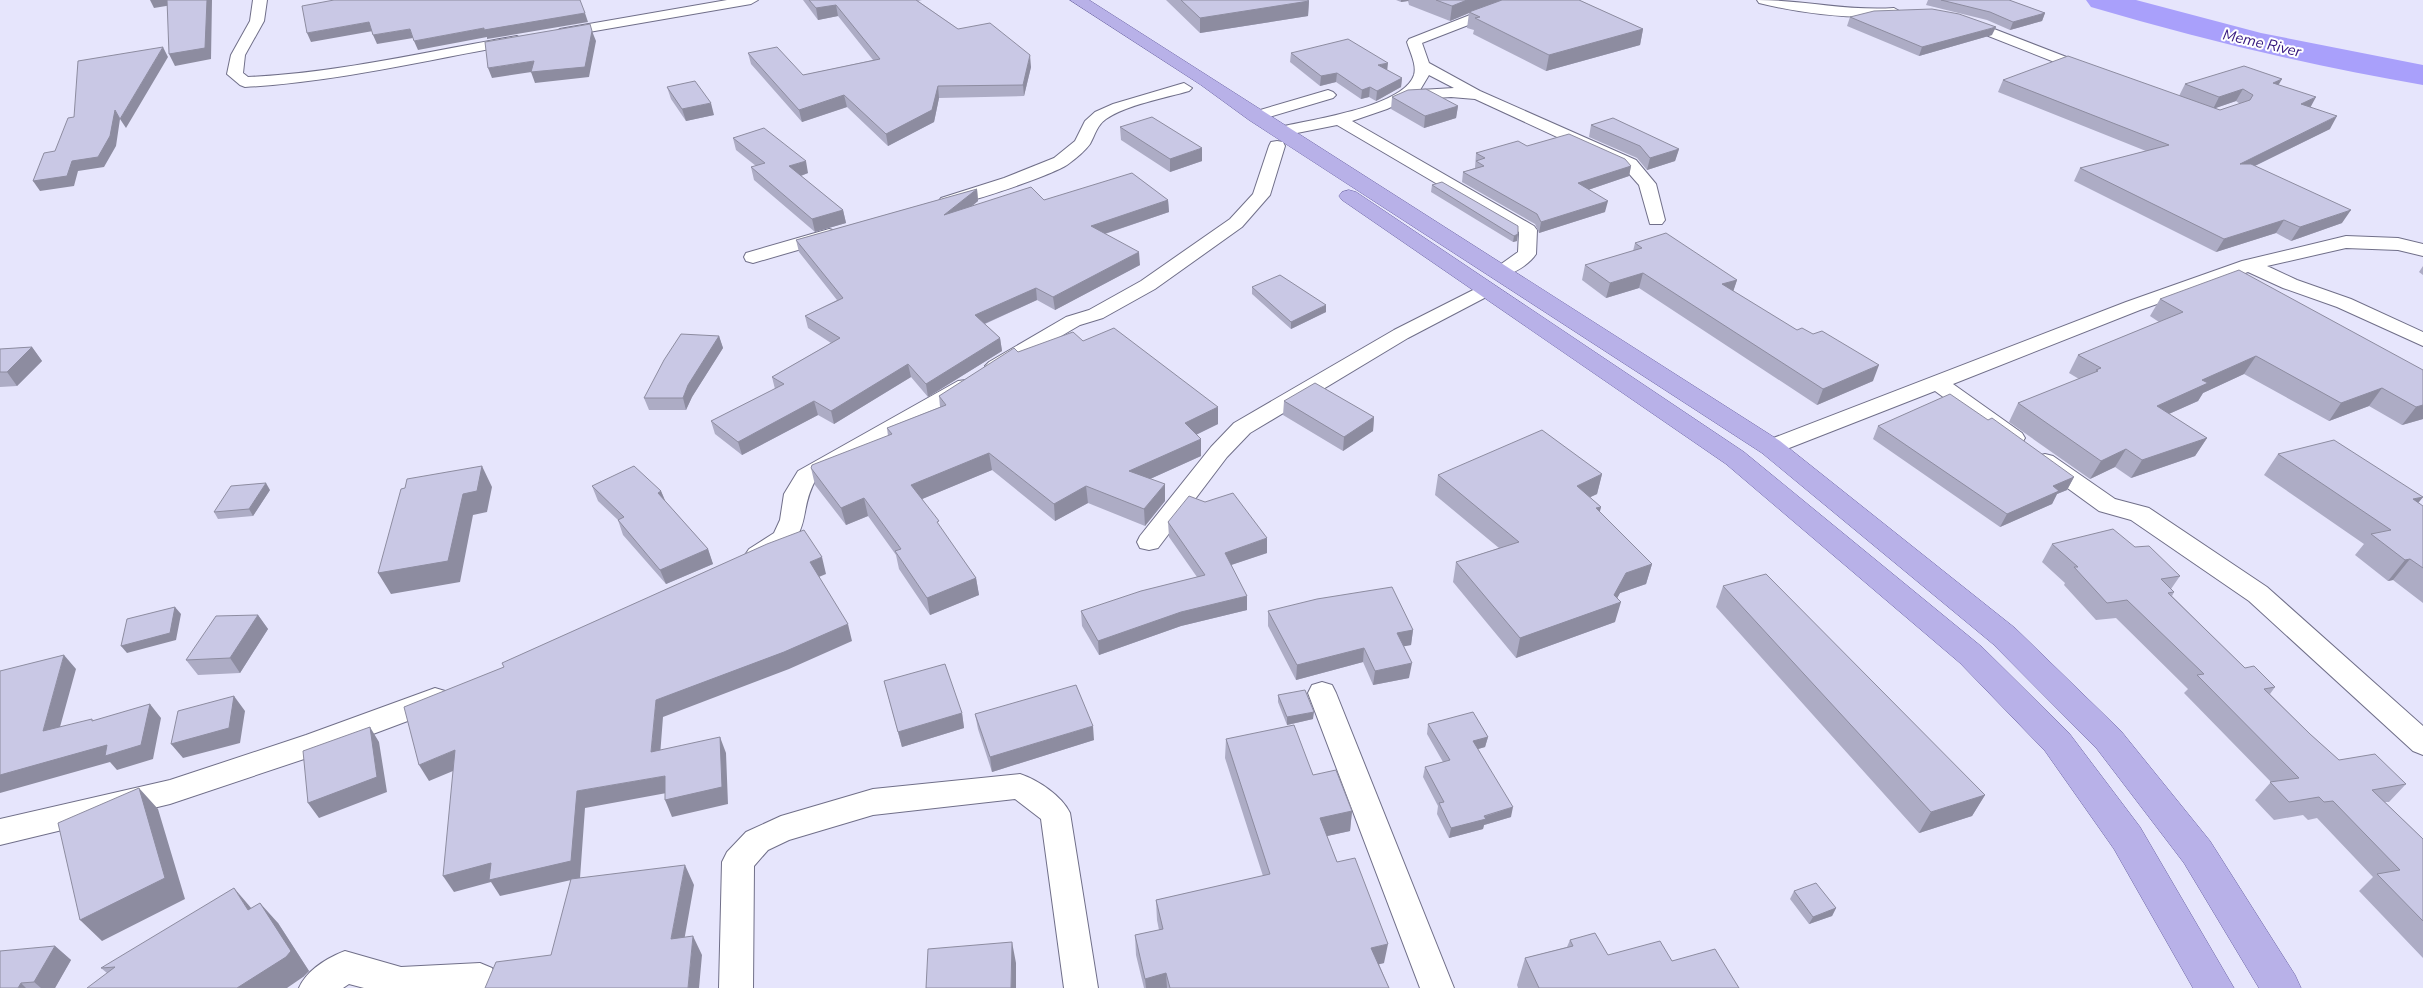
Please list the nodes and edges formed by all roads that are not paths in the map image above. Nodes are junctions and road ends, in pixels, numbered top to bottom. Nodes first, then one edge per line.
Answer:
1 (260, 0) edge
2 (751, 0) edge
3 (1055, 0) edge
4 (1078, 0) edge
5 (1520, 0) edge
6 (1764, 0) edge
7 (1906, 10) edge
8 (1948, 16) edge
9 (1421, 65) junction
10 (2106, 76) edge
11 (1184, 88) junction
12 (1478, 94) junction
13 (1328, 95) dead end
14 (1404, 96) junction
15 (1256, 116) junction
16 (1340, 120) junction
17 (1280, 138) junction
18 (929, 207) edge
19 (1656, 220) dead end
20 (846, 231) edge
21 (2423, 250) edge
22 (753, 256) dead end
23 (2249, 265) junction
24 (1493, 281) junction
25 (2423, 340) edge
26 (1936, 382) junction
27 (1771, 447) junction
28 (1149, 542) dead end
29 (738, 565) edge
30 (460, 689) edge
31 (1322, 693) dead end
32 (2423, 743) edge
33 (2, 834) edge
34 (480, 979) dead end
35 (316, 988) edge
36 (736, 988) edge
37 (1081, 988) edge
38 (1437, 988) edge
39 (2214, 988) edge
40 (2281, 988) edge

1 - 2 street
3 - 11 main road
4 - 15 main road
5 - 9 street
6 - 7 street
8 - 10 street
9 - 12 street
9 - 14 street
11 - 17 main road
11 - 18 street
12 - 14 street
12 - 19 street
13 - 15 street
14 - 16 street
15 - 17 main road
16 - 17 street
16 - 24 street
17 - 24 main road
17 - 29 street
20 - 22 street
21 - 23 street
23 - 25 street
23 - 26 street
24 - 27 main road
24 - 28 street
24 - 39 main road
26 - 27 street
26 - 32 street
27 - 40 main road
30 - 33 street
31 - 38 street
34 - 35 street
36 - 37 street

